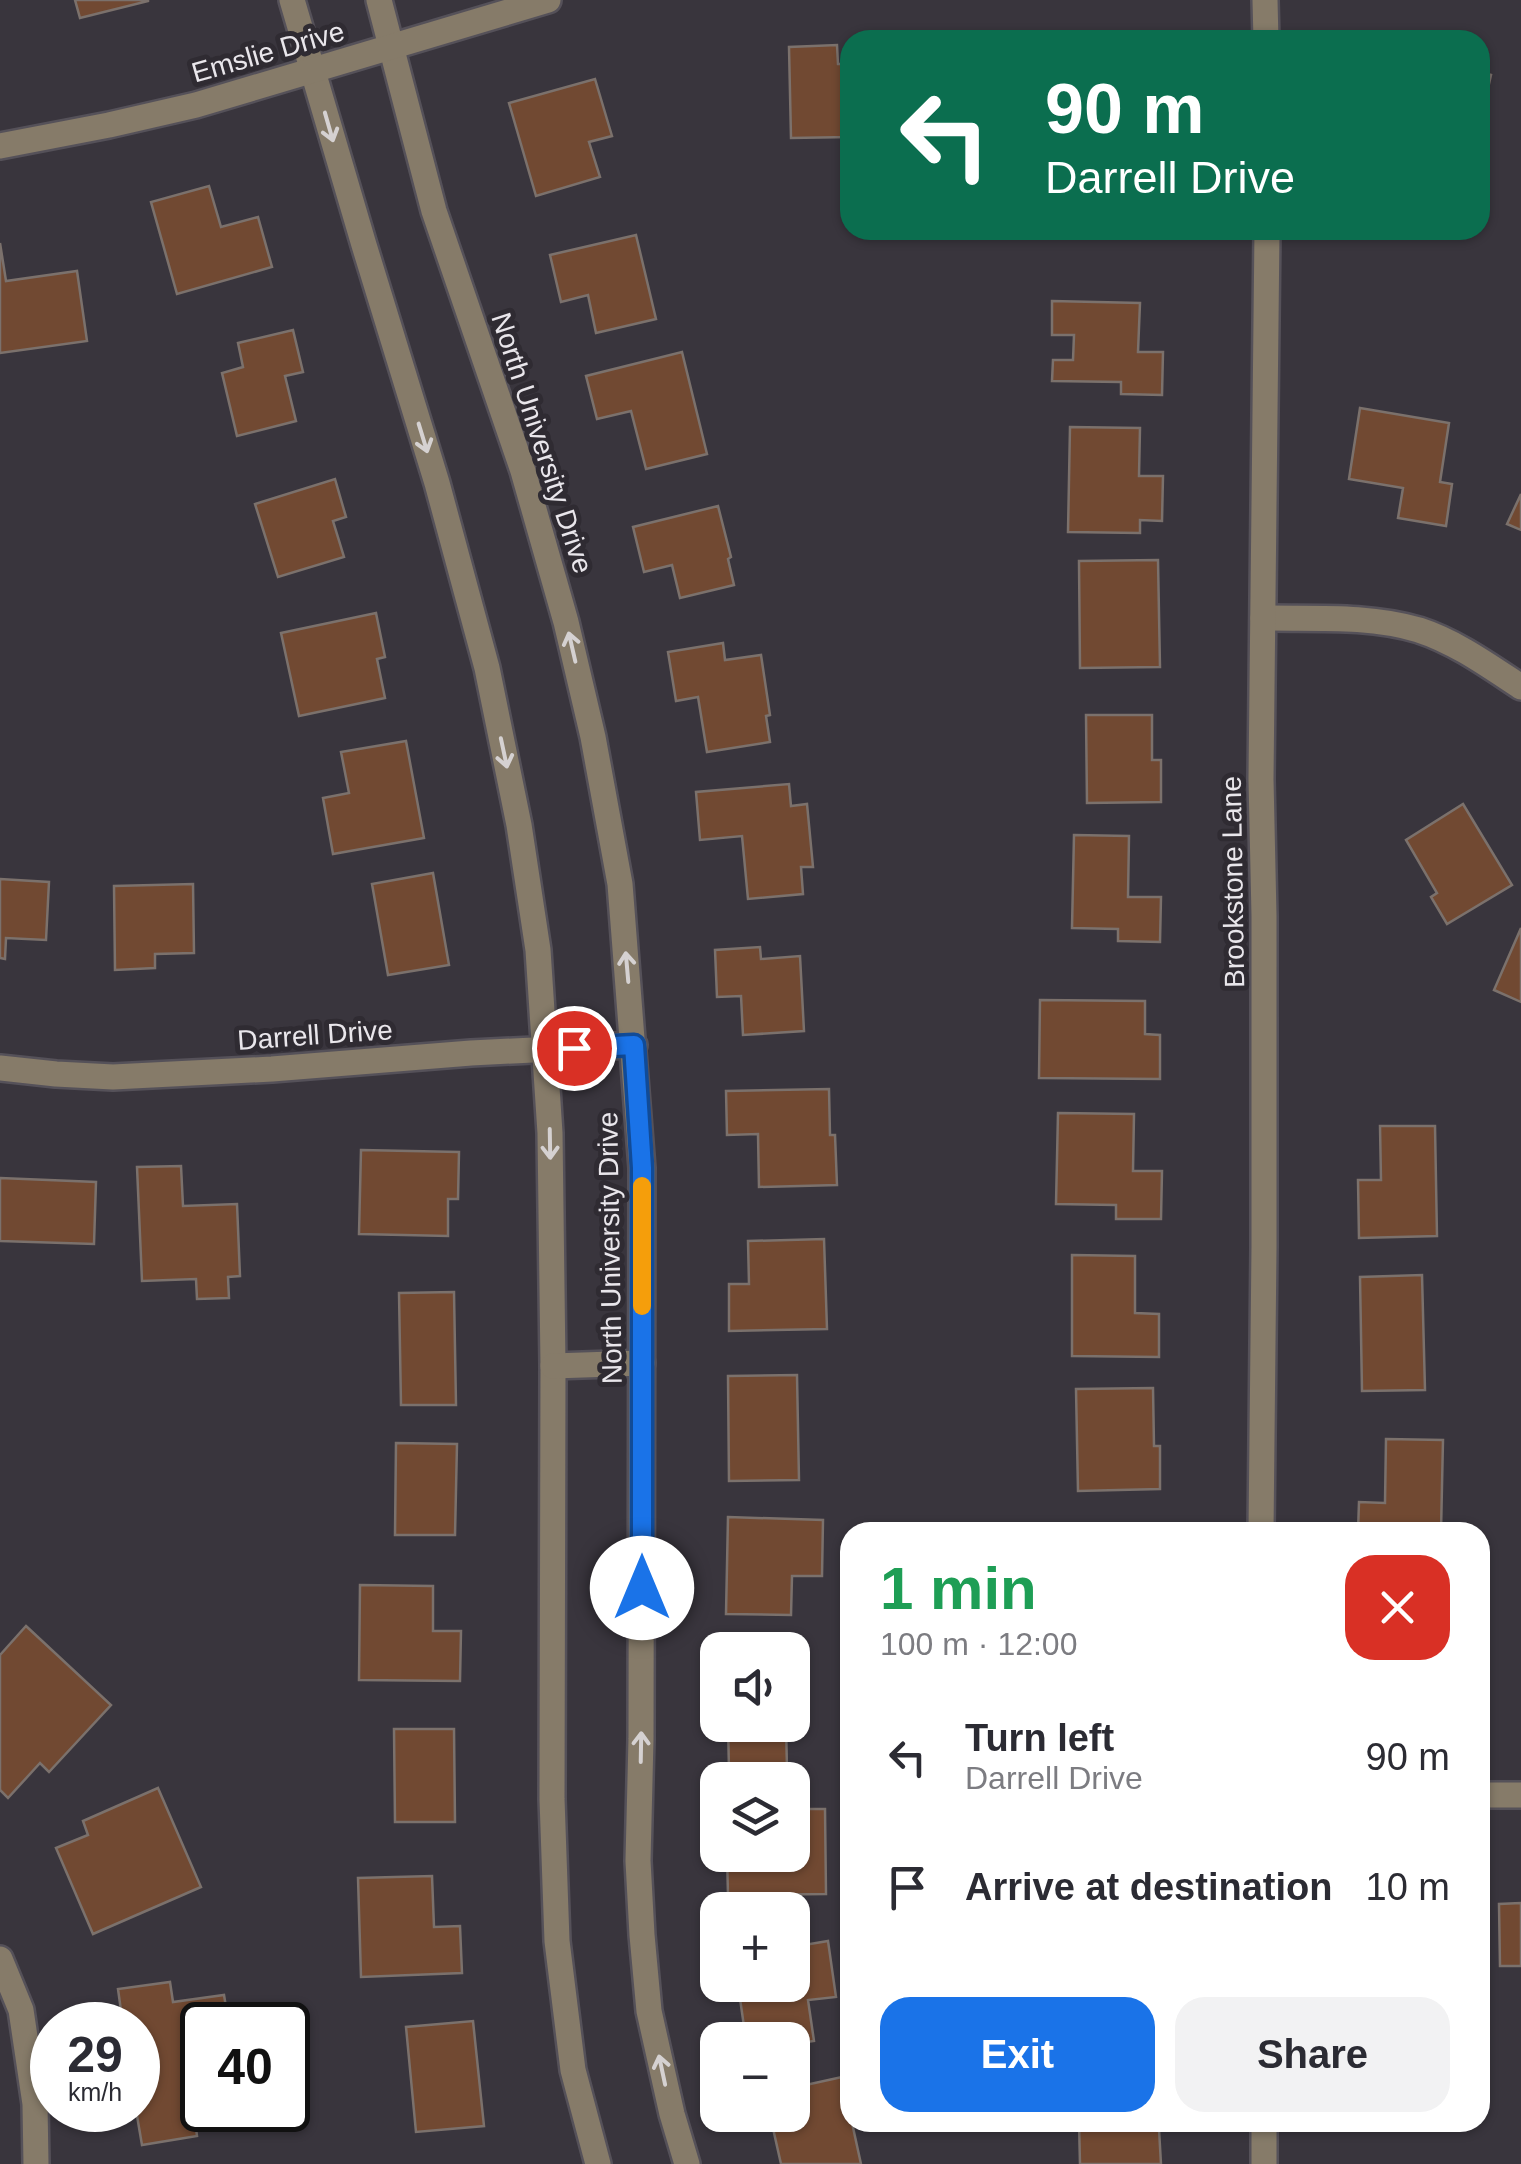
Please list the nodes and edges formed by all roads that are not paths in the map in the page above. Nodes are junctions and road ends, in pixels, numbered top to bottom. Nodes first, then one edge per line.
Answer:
1 (292, 0) edge
2 (379, 0) edge
3 (548, 0) edge
4 (1265, 0) edge
5 (1266, 30) edge
6 (391, 48) junction
7 (312, 69) junction
8 (0, 146) edge
9 (1267, 240) edge
10 (1263, 618) junction
11 (1521, 687) edge
12 (634, 1045) junction
13 (545, 1050) junction
14 (0, 1068) edge
15 (642, 1363) junction
16 (553, 1366) junction
17 (1261, 1522) edge
18 (1490, 1795) edge
19 (1521, 1795) edge
20 (0, 1959) edge
21 (1264, 2132) edge
22 (36, 2164) edge
23 (598, 2164) edge
24 (687, 2164) edge
25 (1264, 2164) edge

1 - 7 street, North University Drive
2 - 6 street, North University Drive
3 - 6 street, Emslie Drive
4 - 5 street
6 - 7 street, Emslie Drive
12 -> 6 street, North University Drive
7 - 8 street, Emslie Drive
7 -> 13 street, North University Drive
9 - 10 street, Brookstone Lane
10 - 11 street
10 - 17 street, Brookstone Lane
12 - 13 street, Darrell Drive
12 - 15 street, North University Drive
13 - 14 street, Darrell Drive
13 -> 16 street, North University Drive
15 - 16 street
24 -> 15 street, North University Drive
16 - 23 street, North University Drive
18 - 19 street
20 - 22 street
21 - 25 street

